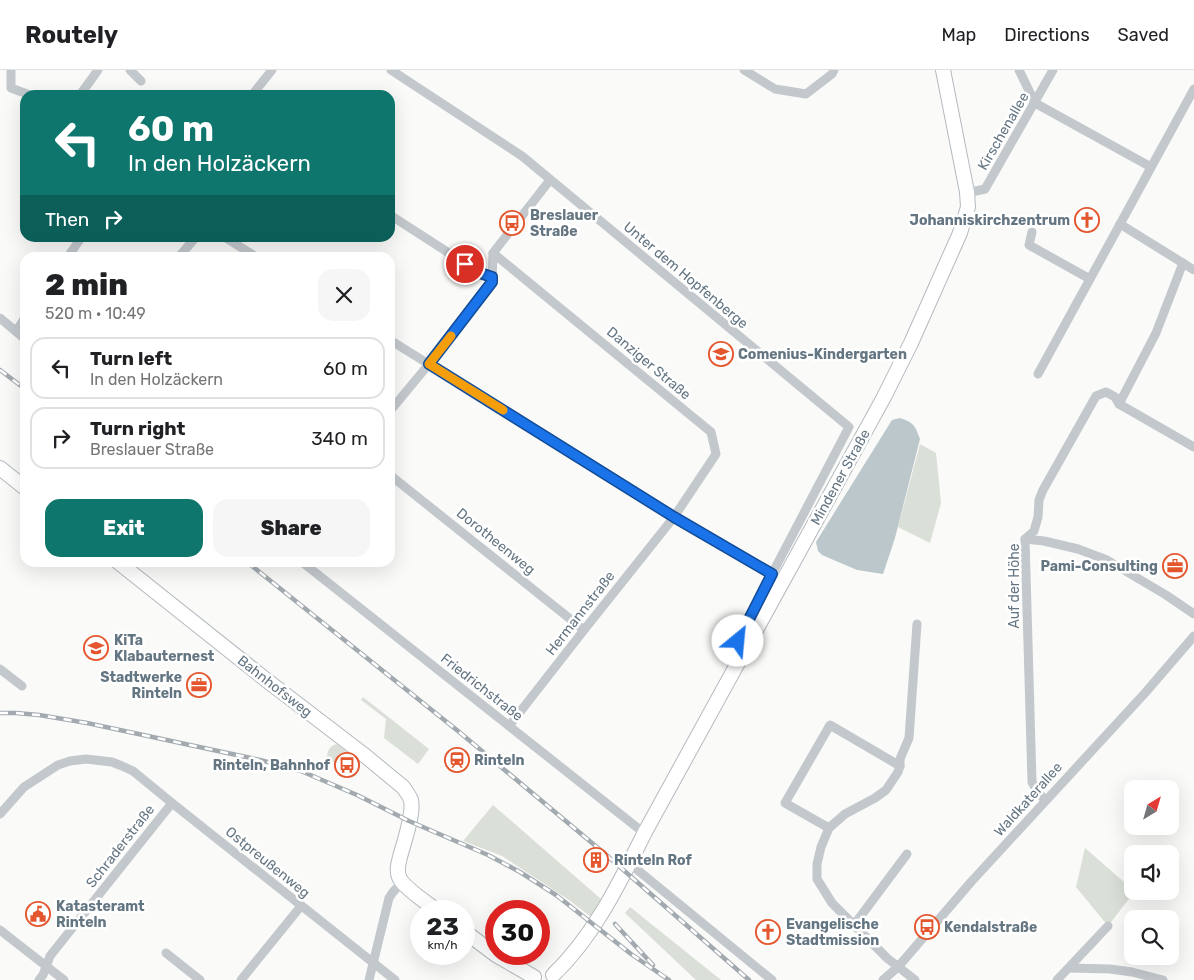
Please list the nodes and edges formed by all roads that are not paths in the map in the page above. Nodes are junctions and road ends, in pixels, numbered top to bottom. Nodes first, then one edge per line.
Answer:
1 (11, 70) edge
2 (98, 70) edge
3 (130, 70) edge
4 (272, 70) edge
5 (391, 70) edge
6 (744, 70) edge
7 (834, 70) edge
8 (943, 70) edge
9 (1019, 70) edge
10 (1053, 70) edge
11 (142, 81) dead end
12 (1194, 89) edge
13 (84, 90) edge
14 (256, 90) edge
15 (20, 91) edge
16 (1035, 103) junction
17 (1151, 167) junction
18 (550, 180) junction
19 (967, 193) junction
20 (395, 218) edge
21 (1120, 224) junction
22 (1032, 232) dead end
23 (192, 242) edge
24 (232, 242) edge
25 (183, 252) edge
26 (248, 252) edge
27 (494, 253) junction
28 (1183, 263) junction
29 (1194, 270) edge
30 (492, 277) junction
31 (1090, 279) junction
32 (0, 318) edge
33 (20, 325) edge
34 (16, 331) junction
35 (20, 335) edge
36 (395, 343) edge
37 (429, 364) junction
38 (1038, 374) dead end
39 (1119, 404) junction
40 (395, 405) edge
41 (1194, 447) edge
42 (0, 468) edge
43 (395, 478) edge
44 (20, 484) edge
45 (674, 517) junction
46 (1025, 539) junction
47 (124, 567) edge
48 (308, 567) edge
49 (772, 574) junction
50 (1194, 614) edge
51 (917, 624) dead end
52 (584, 630) junction
53 (1194, 636) edge
54 (746, 648) junction
55 (0, 669) edge
56 (22, 686) dead end
57 (509, 726) junction
58 (900, 766) junction
59 (1046, 800) junction
60 (172, 802) junction
61 (0, 814) edge
62 (829, 828) junction
63 (645, 832) junction
64 (907, 854) dead end
65 (629, 863) junction
66 (402, 882) junction
67 (424, 900) edge
68 (301, 906) junction
69 (854, 925) junction
70 (1108, 926) dead end
71 (0, 930) edge
72 (475, 939) edge
73 (166, 953) dead end
74 (373, 962) junction
75 (47, 966) junction
76 (898, 967) junction
77 (1069, 968) junction
78 (533, 978) edge
79 (555, 978) edge
80 (39, 980) edge
81 (64, 980) edge
82 (200, 980) edge
83 (241, 980) edge
84 (369, 980) edge
85 (395, 980) edge
86 (772, 980) edge
87 (883, 980) edge
88 (915, 980) edge
89 (1057, 980) edge
90 (1163, 980) edge

1 - 15 street
2 - 13 street
3 - 11 street
4 - 14 street
5 - 18 street, Unter dem Hopfenberge
6 - 7 street
8 - 19 main road, Mindener Straße
9 - 16 street
10 - 16 street, Kirschenallee
12 - 17 street
16 - 17 street
16 - 19 street, Kirschenallee
17 - 21 street
18 - 27 street
18 - 49 street, Unter dem Hopfenberge
19 - 54 main road, Mindener Straße
20 - 30 street
21 - 28 street
21 - 31 street
22 - 31 street
23 - 25 street
24 - 26 street
27 - 30 street
27 - 45 street, Danziger Straße
28 - 29 street
28 - 39 street
30 - 37 street
31 - 38 street
32 - 34 street
33 - 34 street
34 - 35 street
36 - 37 street
37 - 40 street
37 - 45 street
39 - 41 street
39 - 46 street, Auf der Höhe
42 - 44 main road
43 - 52 street, Dorotheenweg
45 - 49 street
45 - 52 street, Hermannstraße
46 - 50 street
46 - 59 street, Auf der Höhe
47 - 66 main road, Bahnhofsweg
48 - 57 street, Friedrichstraße
49 - 54 street
51 - 58 street
52 - 57 street, Hermannstraße
53 - 59 street, Waldkaterallee
54 - 63 main road, Mindener Straße
55 - 56 street
57 - 63 street, Friedrichstraße
58 - 62 street
58 - 62 street
59 - 76 street, Waldkaterallee
60 - 61 street, Ostpreußenweg
60 - 68 street, Ostpreußenweg
60 - 75 street, Schraderstraße
62 - 69 street
63 - 65 main road, Mindener Straße
64 - 69 street
65 - 79 main road, Mindener Straße
65 - 86 street
66 - 67 main road
66 - 74 street
68 - 74 street, Ostpreußenweg
68 - 83 street
69 - 76 street
70 - 77 street
71 - 75 street
72 - 78 main road
73 - 82 street
74 - 84 street
74 - 85 street, Ostpreußenweg
75 - 80 street, Schraderstraße
75 - 81 street
76 - 87 street, Waldkaterallee
76 - 88 street
77 - 89 street
77 - 90 street
78 - 79 main road

